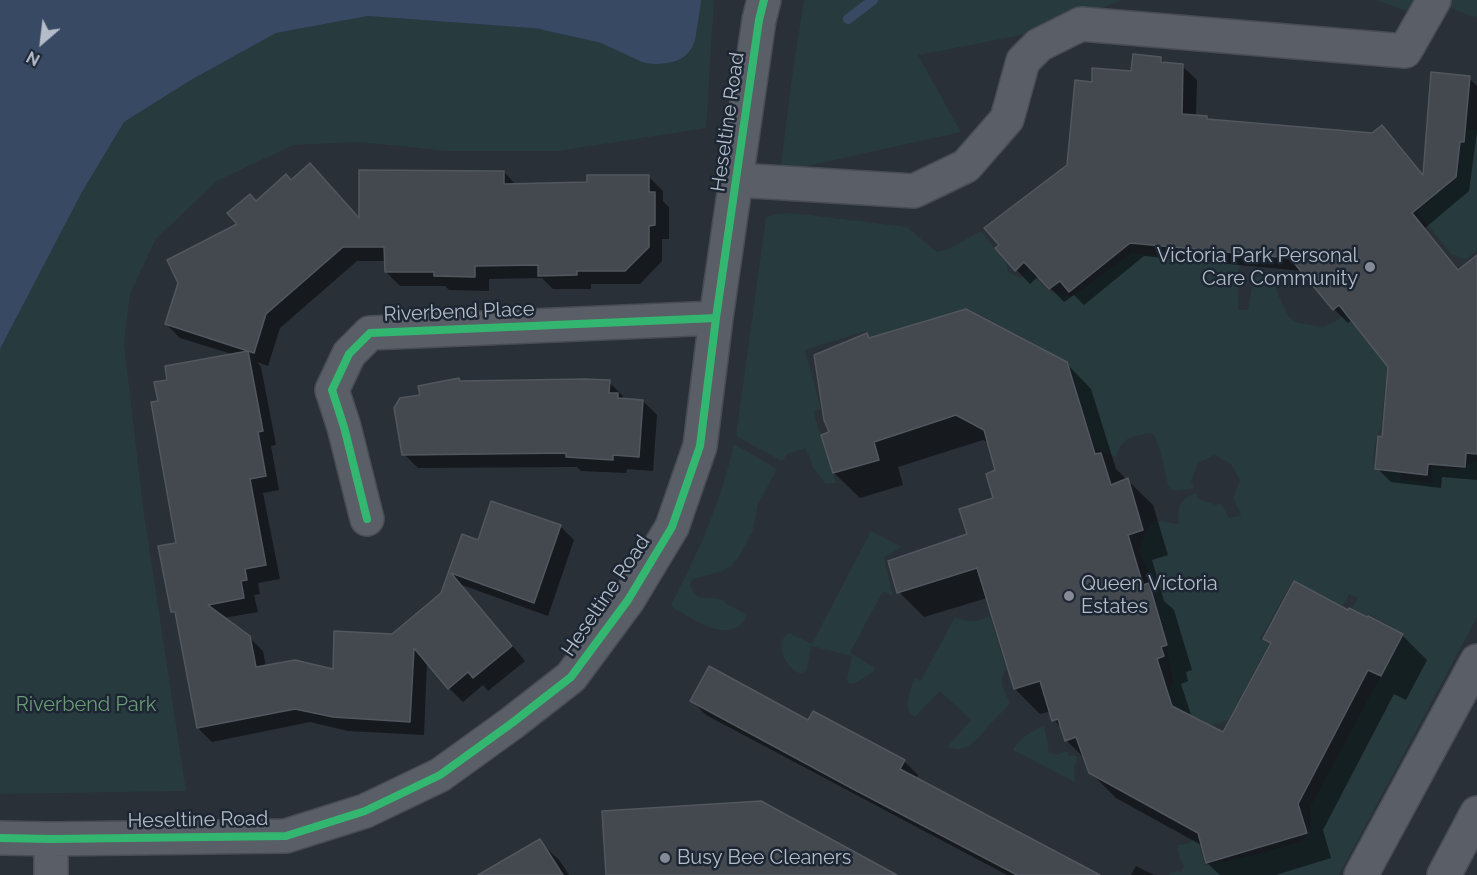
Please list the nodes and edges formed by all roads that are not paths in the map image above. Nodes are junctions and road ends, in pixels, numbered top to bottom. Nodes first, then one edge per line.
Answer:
1 (764, 0) edge
2 (1434, 0) edge
3 (736, 180) junction
4 (716, 318) junction
5 (367, 519) dead end
6 (1477, 661) edge
7 (1477, 813) edge
8 (0, 838) edge
9 (51, 839) junction
10 (51, 875) edge
11 (1361, 875) edge
12 (1444, 875) edge

1 - 3 street, Heseltine Road
2 - 3 street
3 - 4 street, Heseltine Road
4 - 5 street, Riverbend Place
4 - 9 street, Heseltine Road
6 - 11 street
7 - 12 street
8 - 9 street, Heseltine Road
9 - 10 street

